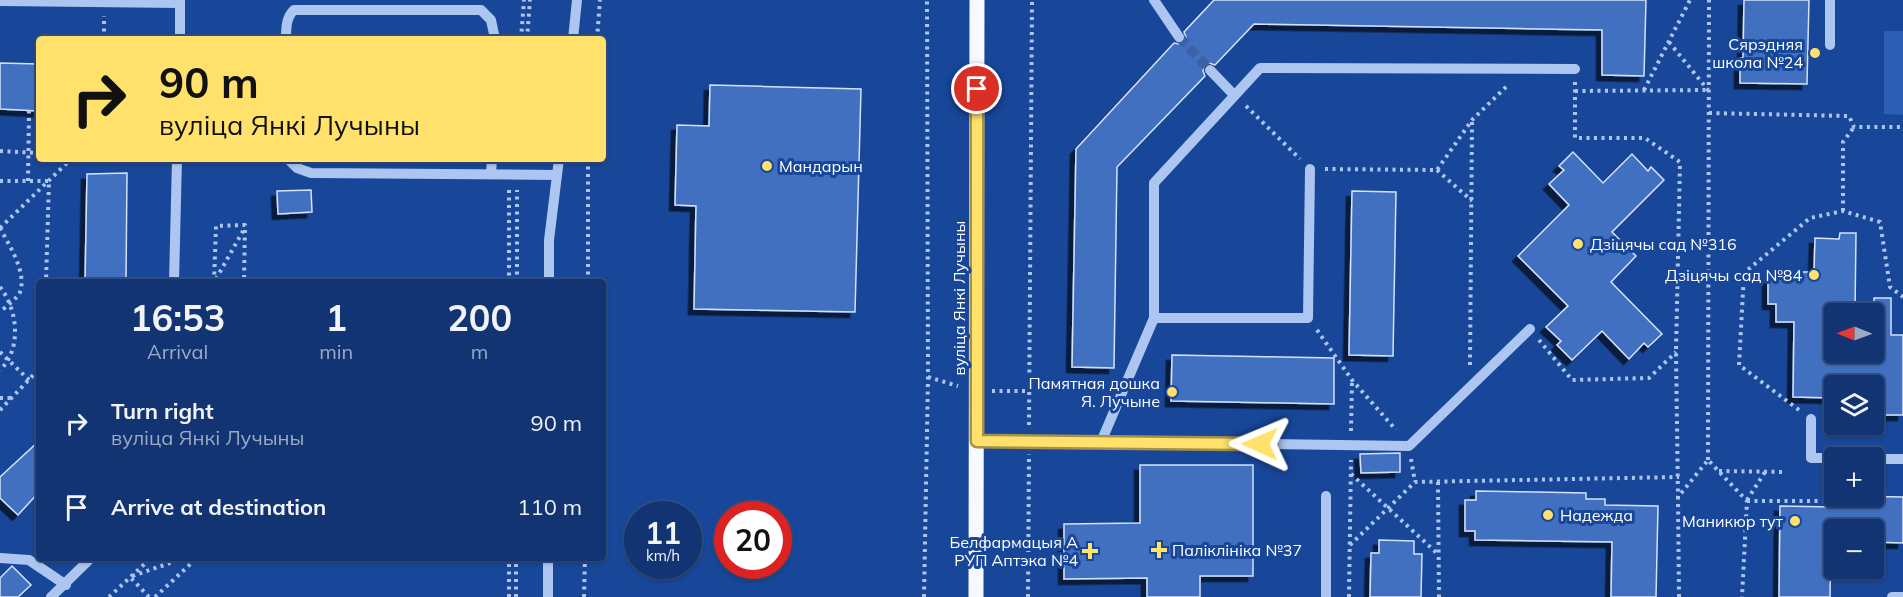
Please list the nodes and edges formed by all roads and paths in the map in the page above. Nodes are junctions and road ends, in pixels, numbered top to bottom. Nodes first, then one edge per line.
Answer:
1 (524, 0) edge
2 (530, 0) edge
3 (577, 0) edge
4 (600, 0) edge
5 (927, 0) edge
6 (977, 0) edge
7 (1032, 0) edge
8 (1154, 0) edge
9 (1690, 0) edge
10 (1709, 0) edge
11 (1830, 0) edge
12 (0, 1) edge
13 (180, 1) edge
14 (105, 2) junction
15 (104, 36) edge
16 (180, 36) edge
17 (286, 36) edge
18 (495, 36) edge
19 (521, 36) edge
20 (528, 36) edge
21 (573, 36) edge
22 (597, 36) edge
23 (1179, 37) tunnel mouth
24 (1669, 42) junction
25 (1830, 45) dead end
26 (1524, 69) junction
27 (1575, 69) joint
28 (1210, 70) tunnel mouth
29 (1644, 90) junction
30 (1709, 90) junction
31 (1575, 91) junction
32 (1234, 95) junction
33 (29, 110) dead end
34 (1708, 113) junction
35 (1473, 120) junction
36 (1854, 127) junction
37 (1903, 127) edge
38 (0, 151) edge
39 (29, 152) junction
40 (36, 153) edge
41 (68, 162) edge
42 (177, 162) edge
43 (291, 162) edge
44 (492, 162) edge
45 (559, 162) edge
46 (588, 162) edge
47 (1310, 169) junction
48 (1437, 170) junction
49 (491, 174) junction
50 (514, 174) junction
51 (557, 175) junction
52 (0, 181) edge
53 (28, 181) junction
54 (49, 181) junction
55 (1472, 201) junction
56 (1843, 211) junction
57 (0, 228) edge
58 (245, 228) junction
59 (46, 279) edge
60 (174, 279) edge
61 (214, 279) edge
62 (216, 279) edge
63 (244, 279) edge
64 (509, 279) edge
65 (517, 279) edge
66 (549, 279) edge
67 (588, 279) edge
68 (0, 287) edge
69 (1903, 297) edge
70 (0, 302) edge
71 (7, 304) junction
72 (0, 312) edge
73 (1154, 318) junction
74 (1308, 318) junction
75 (1530, 329) joint
76 (0, 352) edge
77 (1676, 352) junction
78 (9, 362) junction
79 (0, 370) edge
80 (36, 372) edge
81 (29, 380) junction
82 (1352, 380) junction
83 (1470, 387) junction
84 (0, 398) edge
85 (12, 398) junction
86 (0, 410) edge
87 (1811, 419) joint
88 (977, 441) junction
89 (1029, 441) junction
90 (1101, 442) junction
91 (1351, 445) junction
92 (1409, 446) junction
93 (1824, 458) edge
94 (1884, 459) edge
95 (1903, 459) edge
96 (1708, 460) junction
97 (1719, 471) junction
98 (1766, 472) junction
99 (1785, 472) dead end
100 (1350, 474) junction
101 (1679, 477) junction
102 (1415, 482) junction
103 (1438, 482) junction
104 (1326, 496) dead end
105 (1678, 497) junction
106 (1747, 501) junction
107 (1824, 501) edge
108 (1388, 508) junction
109 (1350, 545) junction
110 (1438, 555) junction
111 (0, 558) edge
112 (88, 561) edge
113 (148, 561) edge
114 (175, 561) edge
115 (194, 561) edge
116 (509, 561) edge
117 (516, 561) edge
118 (548, 561) edge
119 (585, 561) edge
120 (130, 577) junction
121 (66, 585) junction
122 (51, 597) edge
123 (109, 597) edge
124 (149, 597) edge
125 (155, 597) edge
126 (509, 597) edge
127 (516, 597) edge
128 (548, 597) edge
129 (584, 597) edge
130 (924, 597) edge
131 (976, 597) edge
132 (1028, 597) edge
133 (1326, 597) edge
134 (1349, 597) edge
135 (1439, 597) edge
136 (1679, 597) edge
137 (1742, 597) edge
138 (1892, 597) edge
139 (1903, 597) edge

1 - 19 path
2 - 20 path
3 - 21 street
4 - 22 path
5 - 130 path
6 - 88 main road, вуліца Янкі Лучыны
7 - 89 path
8 - 23 street
9 - 24 path
10 - 30 path
11 - 25 street
12 - 14 street
13 - 14 street
13 - 16 street
14 - 15 path
17 - 18 street
24 - 29 path
24 - 30 path
26 - 27 street
26 - 32 street
26 - 35 path
27 - 31 path
28 - 32 street
29 - 30 path
29 - 31 path
30 - 34 path
31 - 77 path
32 - 47 path
32 - 73 street
33 - 39 path
34 - 36 path
34 - 96 path
35 - 48 path
35 - 55 path
36 - 37 path
36 - 56 path
38 - 39 path
39 - 40 path
39 - 53 path
41 - 54 path
42 - 60 street
43 - 49 street
44 - 49 street
45 - 51 street
46 - 67 path
47 - 48 path
47 - 74 street
48 - 55 path
49 - 50 street
50 - 51 street
50 - 64 path
50 - 65 path
51 - 66 street
52 - 53 path
53 - 54 path
54 - 57 path
54 - 59 path
55 - 83 path
56 - 69 path
56 - 87 path
57 - 71 path
58 - 61 path
58 - 62 path
58 - 63 path
68 - 71 path
70 - 71 path
71 - 72 path
71 - 78 path
73 - 74 street
73 - 90 street
74 - 82 path
75 - 77 path
75 - 83 street
76 - 78 path
77 - 101 path
78 - 79 path
78 - 81 path
80 - 81 path
81 - 85 path
82 - 91 path
82 - 92 path
83 - 92 street
84 - 85 path
85 - 86 path
87 - 93 street
88 - 89 street
88 - 131 main road, вуліца Янкі Лучыны
89 - 90 street
89 - 132 path
90 - 91 street
91 - 92 street
91 - 100 path
92 - 102 path
94 - 95 street
96 - 97 path
96 - 105 path
97 - 98 path
97 - 106 path
98 - 99 path
98 - 106 path
100 - 108 path
100 - 109 path
101 - 103 path
101 - 105 path
102 - 103 path
102 - 108 path
103 - 110 path
104 - 133 street
105 - 136 path
106 - 107 path
106 - 137 path
108 - 109 path
108 - 110 path
109 - 134 path
110 - 135 path
111 - 121 street
112 - 121 street
113 - 120 path
114 - 120 path
115 - 125 path
116 - 126 path
117 - 127 path
118 - 128 street
119 - 129 path
120 - 123 path
120 - 124 path
121 - 122 street
138 - 139 street

